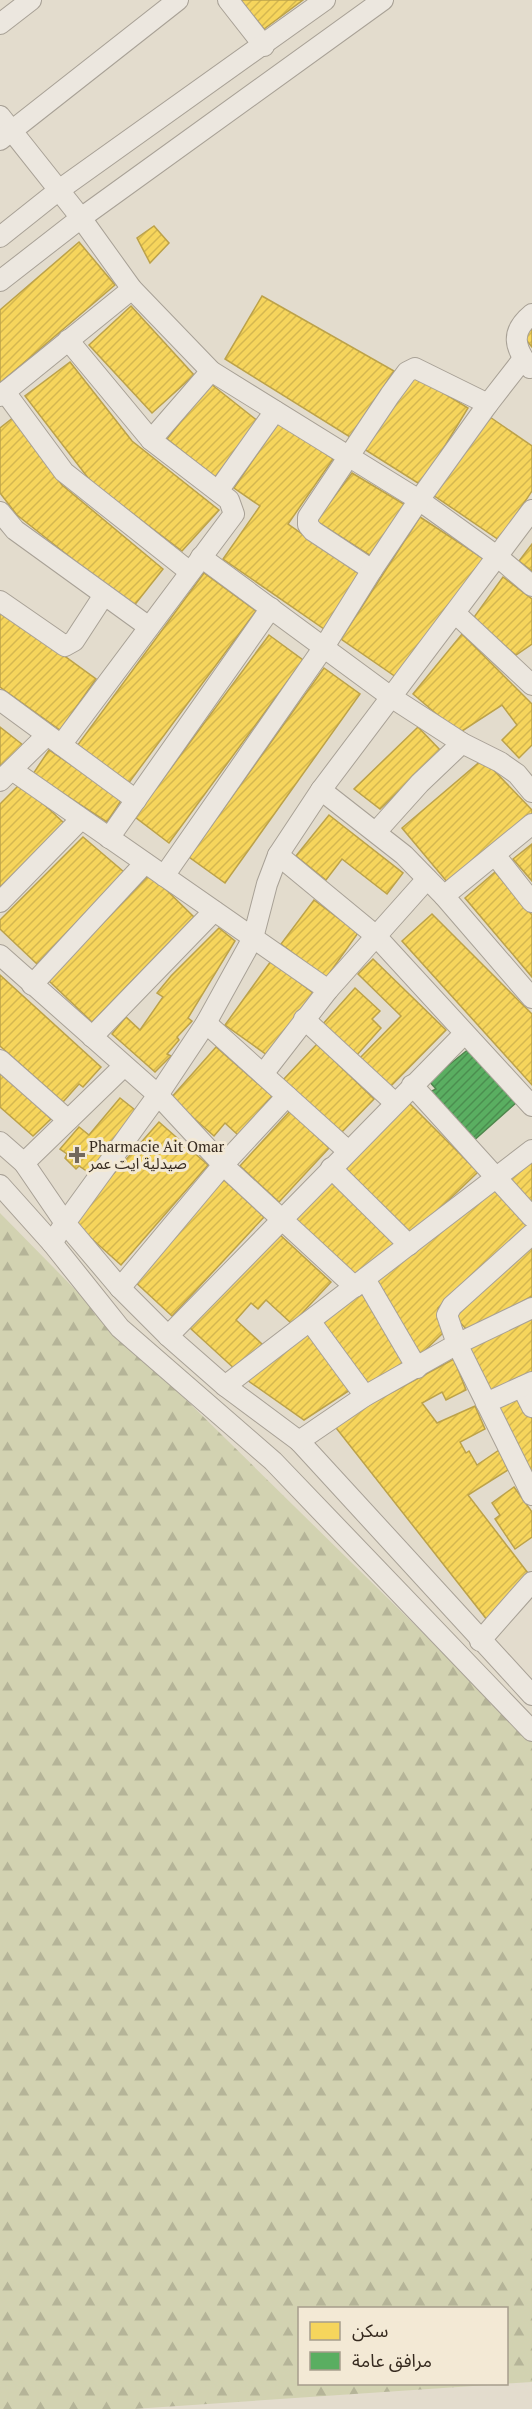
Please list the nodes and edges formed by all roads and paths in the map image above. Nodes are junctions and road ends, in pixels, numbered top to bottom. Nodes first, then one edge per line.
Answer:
1 (31, 0) edge
2 (178, 0) edge
3 (228, 0) edge
4 (325, 0) edge
5 (383, 0) edge
6 (0, 24) edge
7 (264, 46) junction
8 (4, 129) edge
9 (59, 190) junction
10 (81, 218) junction
11 (0, 237) edge
12 (0, 281) edge
13 (132, 289) junction
14 (532, 314) edge
15 (69, 340) junction
16 (528, 365) edge
17 (211, 372) junction
18 (2, 394) edge
19 (488, 404) junction
20 (275, 411) junction
21 (151, 440) junction
22 (349, 456) junction
23 (218, 491) junction
24 (419, 500) junction
25 (532, 510) edge
26 (0, 512) edge
27 (498, 557) junction
28 (196, 564) junction
29 (372, 570) junction
30 (532, 586) edge
31 (104, 595) junction
32 (0, 601) edge
33 (271, 608) junction
34 (454, 614) junction
35 (149, 627) junction
36 (324, 647) junction
37 (532, 685) edge
38 (391, 697) junction
39 (0, 700) edge
40 (54, 740) junction
41 (462, 743) junction
42 (525, 768) edge
43 (6, 776) edge
44 (321, 790) junction
45 (532, 792) edge
46 (136, 800) junction
47 (81, 819) junction
48 (532, 824) edge
49 (376, 832) junction
50 (109, 838) junction
51 (278, 855) junction
52 (495, 855) junction
53 (145, 863) junction
54 (164, 876) junction
55 (427, 879) junction
56 (444, 896) junction
57 (0, 902) edge
58 (532, 902) edge
59 (214, 911) junction
60 (375, 935) junction
61 (253, 939) junction
62 (0, 955) edge
63 (32, 985) junction
64 (328, 990) junction
65 (530, 992) edge
66 (304, 1019) junction
67 (206, 1023) junction
68 (464, 1034) junction
69 (92, 1037) junction
70 (0, 1059) edge
71 (124, 1066) junction
72 (263, 1074) junction
73 (412, 1085) junction
74 (158, 1095) junction
75 (287, 1096) junction
76 (395, 1103) junction
77 (532, 1106) edge
78 (68, 1120) junction
79 (0, 1143) edge
80 (532, 1150) edge
81 (348, 1151) junction
82 (24, 1163) junction
83 (223, 1166) junction
84 (331, 1168) junction
85 (497, 1177) junction
86 (0, 1185) edge
87 (532, 1217) edge
88 (281, 1220) junction
89 (65, 1223) junction
90 (532, 1234) edge
91 (52, 1244) junction
92 (409, 1245) junction
93 (360, 1283) junction
94 (120, 1288) junction
95 (532, 1308) edge
96 (310, 1321) junction
97 (168, 1336) junction
98 (457, 1344) junction
99 (417, 1368) junction
100 (527, 1384) edge
101 (225, 1386) junction
102 (365, 1396) junction
103 (486, 1403) junction
104 (532, 1407) edge
105 (299, 1441) junction
106 (532, 1495) edge
107 (532, 1582) edge
108 (480, 1641) junction
109 (532, 1696) edge
110 (514, 1713) junction
111 (532, 1731) edge

1 - 6 street
2 - 8 street
3 - 7 street
4 - 7 street
5 - 10 street
7 - 9 street
8 - 9 street
9 - 10 street
9 - 11 street
10 - 12 street
10 - 13 street
13 - 15 street
13 - 17 street
14 - 16 street
15 - 18 street
15 - 21 street
16 - 19 street
17 - 20 street
17 - 21 street
18 - 28 street
19 - 22 street
19 - 24 street
20 - 22 street
20 - 23 street
21 - 23 street
22 - 24 street
22 - 29 street
23 - 28 street
24 - 27 street
24 - 29 street
25 - 27 street
26 - 31 street
27 - 30 street
27 - 34 street
28 - 33 street
28 - 35 street
29 - 36 street
31 - 32 street
31 - 35 street
33 - 36 street
33 - 46 street
34 - 37 street
34 - 38 street
35 - 40 street
36 - 38 street
36 - 54 street
38 - 41 street
38 - 44 street
39 - 40 street
40 - 43 street
40 - 46 street
41 - 42 street
41 - 49 street
42 - 45 street
43 - 47 street
44 - 49 street
44 - 51 street
46 - 50 street
47 - 50 street
47 - 57 street
48 - 52 street
49 - 55 street
50 - 53 street
51 - 60 street
51 - 61 street
52 - 56 street
52 - 58 street
53 - 54 street
53 - 63 street
54 - 59 street
55 - 56 street
55 - 60 street
56 - 65 street
59 - 61 street
59 - 69 street
60 - 64 street
60 - 68 street
61 - 64 street
61 - 67 street
62 - 63 street
63 - 69 street
64 - 66 street
66 - 72 street
66 - 76 street
67 - 72 street
67 - 74 street
68 - 73 street
68 - 77 street
69 - 71 street
70 - 78 street
71 - 74 street
71 - 78 street
72 - 75 street
73 - 76 street
73 - 85 street
74 - 83 street
74 - 89 street
75 - 81 street
75 - 83 street
76 - 81 street
78 - 82 street
79 - 82 street
80 - 85 street
81 - 84 street
82 - 89 street
83 - 88 street
83 - 94 street
84 - 88 street
84 - 92 street
85 - 87 street
85 - 92 street
86 - 91 street
88 - 93 street
88 - 97 street
89 - 91 street
89 - 94 street
90 - 98 street
91 - 110 street
92 - 93 street
93 - 96 street
93 - 99 street
94 - 97 street
95 - 98 street
96 - 101 street
96 - 102 street
97 - 101 street
98 - 99 street
98 - 103 street
99 - 102 street
100 - 103 street
100 - 104 street
101 - 105 street
102 - 105 street
103 - 106 street
105 - 108 street
107 - 108 street
108 - 109 street
109 - 110 street
110 - 111 street

